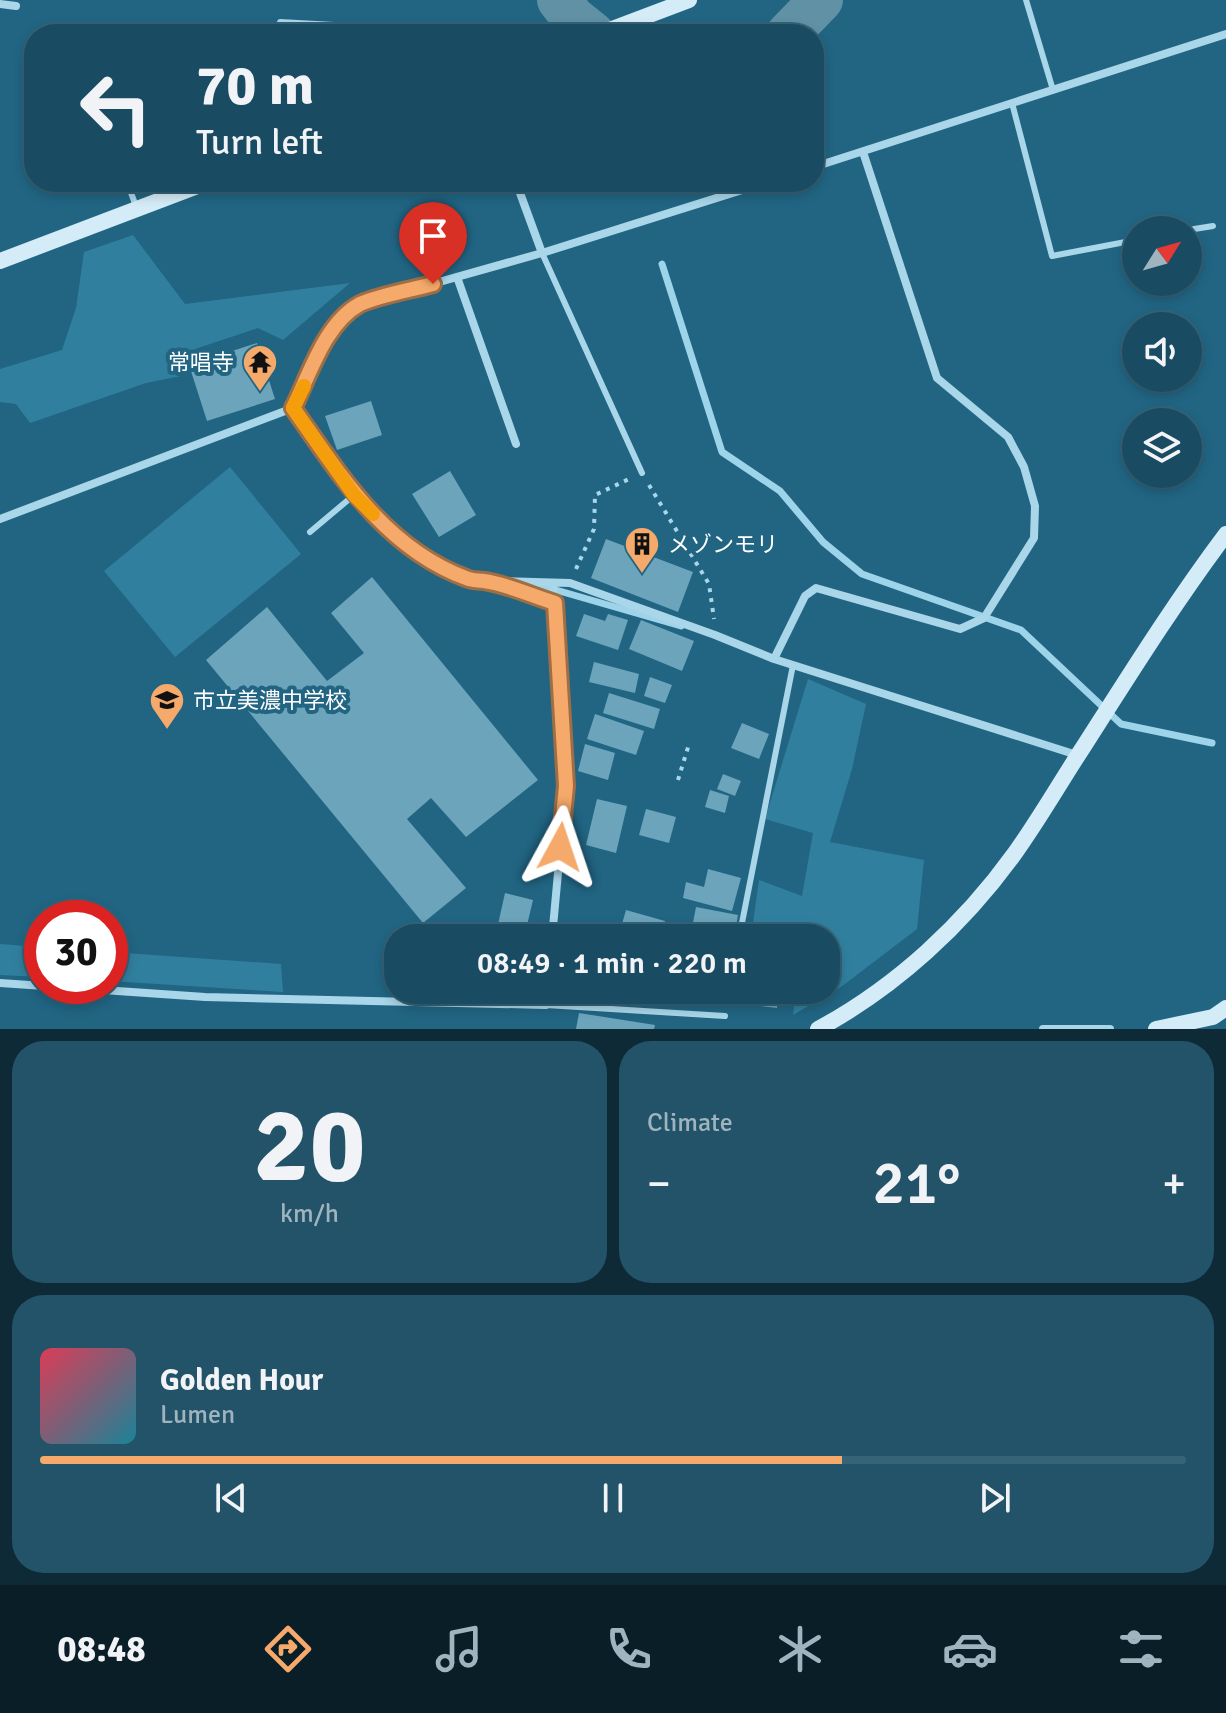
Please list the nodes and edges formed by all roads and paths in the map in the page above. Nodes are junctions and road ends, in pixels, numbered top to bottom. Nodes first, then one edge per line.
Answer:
1 (689, 0) edge
2 (1026, 0) edge
3 (0, 4) edge
4 (16, 6) dead end
5 (280, 24) edge
6 (316, 24) edge
7 (625, 24) edge
8 (1226, 34) edge
9 (1053, 90) junction
10 (1012, 103) junction
11 (863, 152) junction
12 (824, 164) edge
13 (131, 192) edge
14 (182, 192) edge
15 (520, 192) edge
16 (735, 192) edge
17 (137, 209) junction
18 (1213, 226) dead end
19 (1202, 228) edge
20 (1122, 243) edge
21 (542, 253) junction
22 (0, 261) edge
23 (457, 277) junction
24 (293, 408) junction
25 (516, 444) dead end
26 (642, 473) junction
27 (354, 495) junction
28 (0, 519) edge
29 (310, 532) dead end
30 (1226, 534) edge
31 (485, 581) junction
32 (570, 583) junction
33 (553, 584) junction
34 (555, 603) junction
35 (714, 636) dead end
36 (774, 659) junction
37 (793, 665) junction
38 (689, 744) dead end
39 (1078, 755) junction
40 (678, 780) dead end
41 (553, 924) edge
42 (742, 924) edge
43 (0, 983) edge
44 (546, 1005) joint
45 (1226, 1008) edge
46 (725, 1016) dead end
47 (818, 1029) edge
48 (1043, 1029) edge
49 (1110, 1029) edge
50 (1156, 1029) edge

1 - 7 street
2 - 9 lane
3 - 4 street
5 - 6 lane
8 - 9 street
9 - 10 street
10 - 11 street
10 - 20 lane
11 - 12 street
11 - 36 street
13 - 17 lane
14 - 17 street
15 - 21 street
16 - 21 street
17 - 22 street
18 - 19 lane
21 - 23 street
21 - 26 lane
23 - 24 street
23 - 25 street
24 - 27 street
24 - 28 street
26 - 32 path
26 - 35 path, bridge
27 - 29 lane
27 - 31 street
30 - 39 street
31 - 33 street
31 - 34 street
32 - 33 street
32 - 36 street
33 - 34 street
34 - 41 street
36 - 37 street
37 - 39 street
37 - 42 lane
38 - 40 path
39 - 47 street
43 - 44 street
44 - 46 lane
45 - 50 street
48 - 49 street

